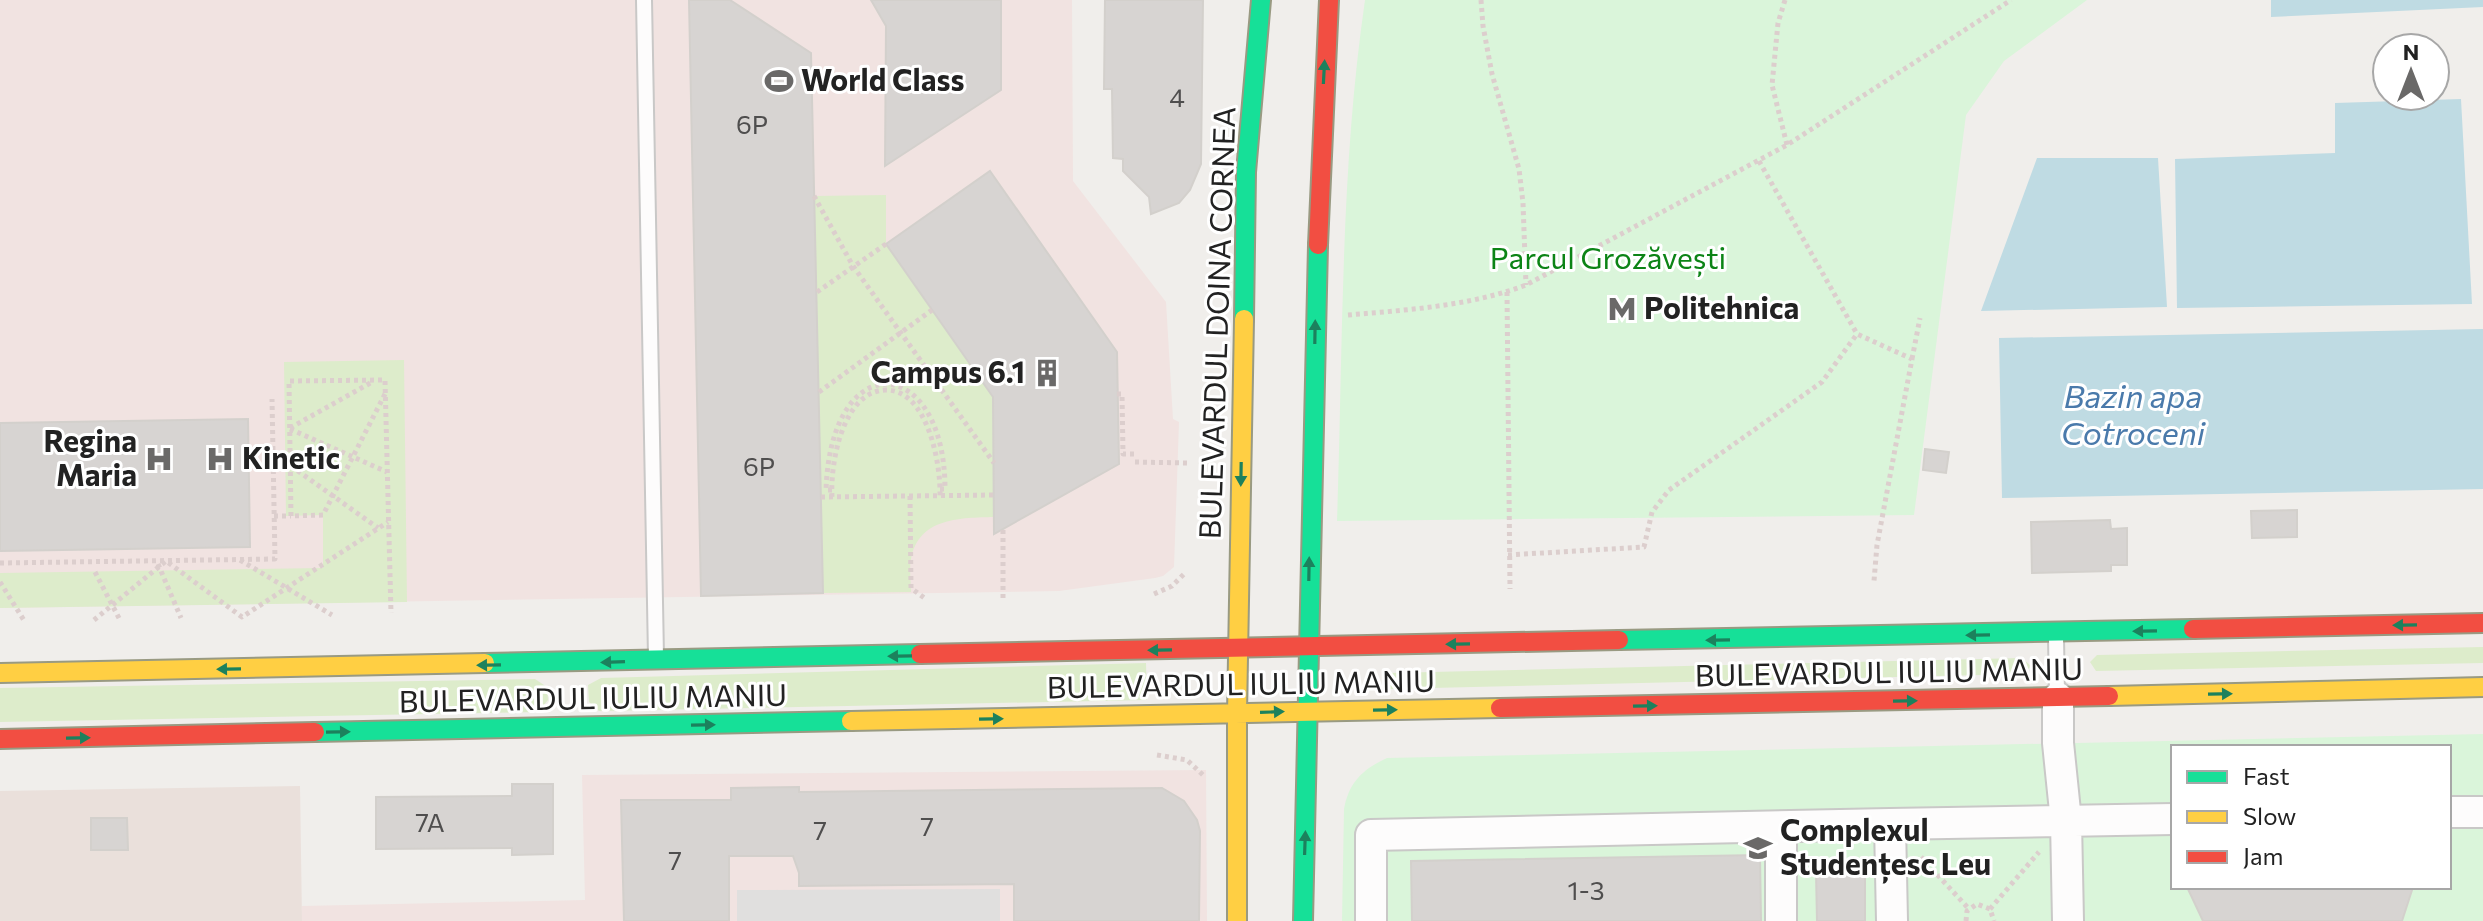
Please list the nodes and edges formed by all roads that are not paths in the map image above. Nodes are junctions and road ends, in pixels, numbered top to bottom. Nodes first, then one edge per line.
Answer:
1 (644, 0) edge
2 (1261, 0) edge
3 (1329, 0) edge
4 (2483, 623) edge
5 (2056, 633) junction
6 (1307, 647) junction
7 (1238, 649) junction
8 (656, 661) junction
9 (0, 673) edge
10 (2483, 687) edge
11 (2058, 698) junction
12 (1307, 711) junction
13 (1237, 713) junction
14 (0, 739) edge
15 (2451, 812) edge
16 (2483, 812) edge
17 (2171, 819) edge
18 (2066, 821) junction
19 (1890, 824) junction
20 (1781, 827) junction
21 (1237, 921) edge
22 (1303, 921) edge
23 (1371, 921) edge
24 (1781, 921) edge
25 (1892, 921) edge
26 (2068, 921) edge

1 - 8 lane
2 -> 7 main road, BULEVARDUL DOINA CORNEA
6 -> 3 main road
4 -> 5 main road, BULEVARDUL IULIU MANIU
5 -> 6 main road, BULEVARDUL IULIU MANIU
5 - 11 lane
6 - 7 main road, BULEVARDUL IULIU MANIU
6 - 12 main road
7 -> 8 main road, BULEVARDUL IULIU MANIU
7 - 13 main road, BULEVARDUL DOINA CORNEA
8 -> 9 main road, BULEVARDUL IULIU MANIU
11 -> 10 main road, BULEVARDUL IULIU MANIU
12 -> 11 main road, BULEVARDUL IULIU MANIU
11 - 18 street
13 -> 12 main road, BULEVARDUL IULIU MANIU
22 -> 12 main road
14 -> 13 main road, BULEVARDUL IULIU MANIU
13 - 21 main road, BULEVARDUL DOINA CORNEA
15 - 16 street
17 - 18 street
18 - 19 street
18 - 26 street
19 - 20 street
19 - 25 street
20 - 23 street
20 - 24 street

